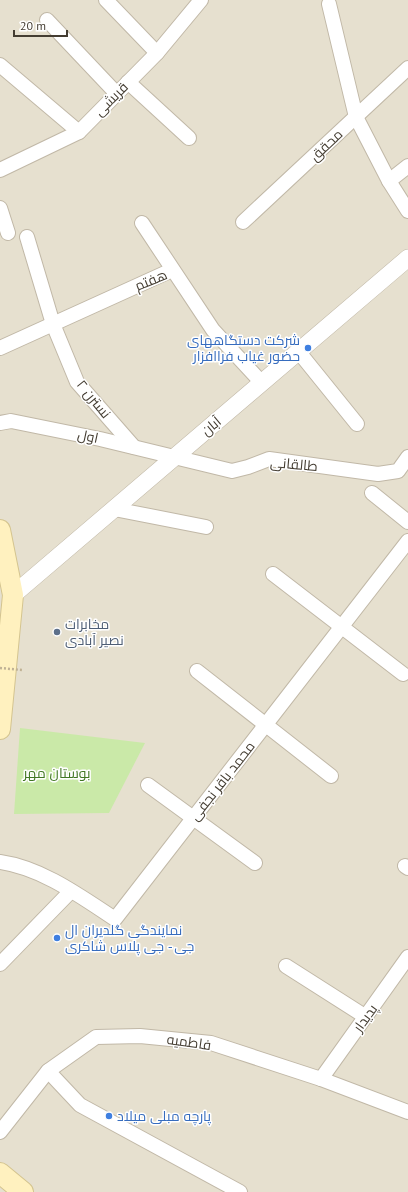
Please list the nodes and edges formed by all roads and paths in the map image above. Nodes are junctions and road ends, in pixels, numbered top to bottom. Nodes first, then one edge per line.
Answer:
1 (106, 0) edge
2 (201, 0) edge
3 (329, 4) dead end
4 (47, 20) dead end
5 (158, 53) junction
6 (0, 65) edge
7 (408, 68) edge
8 (128, 82) junction
9 (116, 94) junction
10 (356, 117) junction
11 (79, 132) junction
12 (189, 138) dead end
13 (408, 166) edge
14 (0, 170) edge
15 (389, 181) junction
16 (0, 208) edge
17 (408, 211) edge
18 (243, 222) dead end
19 (142, 223) dead end
20 (8, 233) dead end
21 (27, 238) dead end
22 (408, 258) edge
23 (172, 270) junction
24 (53, 324) junction
25 (0, 348) edge
26 (298, 352) junction
27 (262, 383) junction
28 (0, 423) edge
29 (357, 424) dead end
30 (134, 447) junction
31 (175, 457) junction
32 (408, 457) edge
33 (372, 493) dead end
34 (114, 509) junction
35 (408, 522) edge
36 (206, 527) dead end
37 (0, 530) edge
38 (408, 541) edge
39 (273, 574) dead end
40 (13, 595) junction
41 (342, 626) junction
42 (0, 668) edge
43 (22, 670) dead end
44 (197, 671) dead end
45 (403, 674) dead end
46 (266, 725) junction
47 (0, 729) edge
48 (331, 776) dead end
49 (148, 785) dead end
50 (193, 819) junction
51 (0, 862) edge
52 (255, 863) dead end
53 (71, 891) junction
54 (408, 957) edge
55 (0, 964) edge
56 (286, 966) dead end
57 (366, 1017) junction
58 (48, 1071) junction
59 (321, 1079) junction
60 (408, 1112) edge
61 (0, 1132) edge
62 (0, 1173) edge
63 (23, 1192) edge
64 (240, 1192) edge

1 - 5 street
2 - 5 street, قریشی
3 - 10 street
4 - 9 street
5 - 8 street, قریشی
6 - 11 street
7 - 10 street, محقق
8 - 9 street, قریشی
8 - 12 street
9 - 11 street, قریشی
10 - 15 street
10 - 18 street, محقق
11 - 14 street, قریشی
13 - 15 street
15 - 17 street
16 - 20 street
19 - 23 street
21 - 24 street, نسترن ۲
22 - 26 street, آبان
23 - 24 street, هفتم
23 - 27 street, هفتم
24 - 25 street, هفتم
24 - 30 street, نسترن ۲
26 - 27 street, آبان
26 - 29 street
27 - 31 street, آبان
28 - 30 street, اول
30 - 31 street, اول
31 - 32 street, طالقانی
31 - 34 street, آبان
33 - 35 street
34 - 36 street
34 - 40 street, آبان
37 - 40 main road
38 - 41 street, محمد باقر نجفی
39 - 41 street
40 - 47 main road
41 - 45 street
41 - 46 street, محمد باقر نجفی
42 - 43 path, bridge
44 - 46 street
46 - 48 street
46 - 50 street, محمد باقر نجفی
49 - 50 street
50 - 52 street
50 - 53 street, محمد باقر نجفی
51 - 53 street, محمد باقر نجفی
53 - 55 street
54 - 57 street, پدیدار
56 - 57 street
57 - 59 street, پدیدار
58 - 59 street, فاطمیه
58 - 61 street, فاطمیه
58 - 64 street
59 - 60 street, فاطمیه
62 - 63 main road

